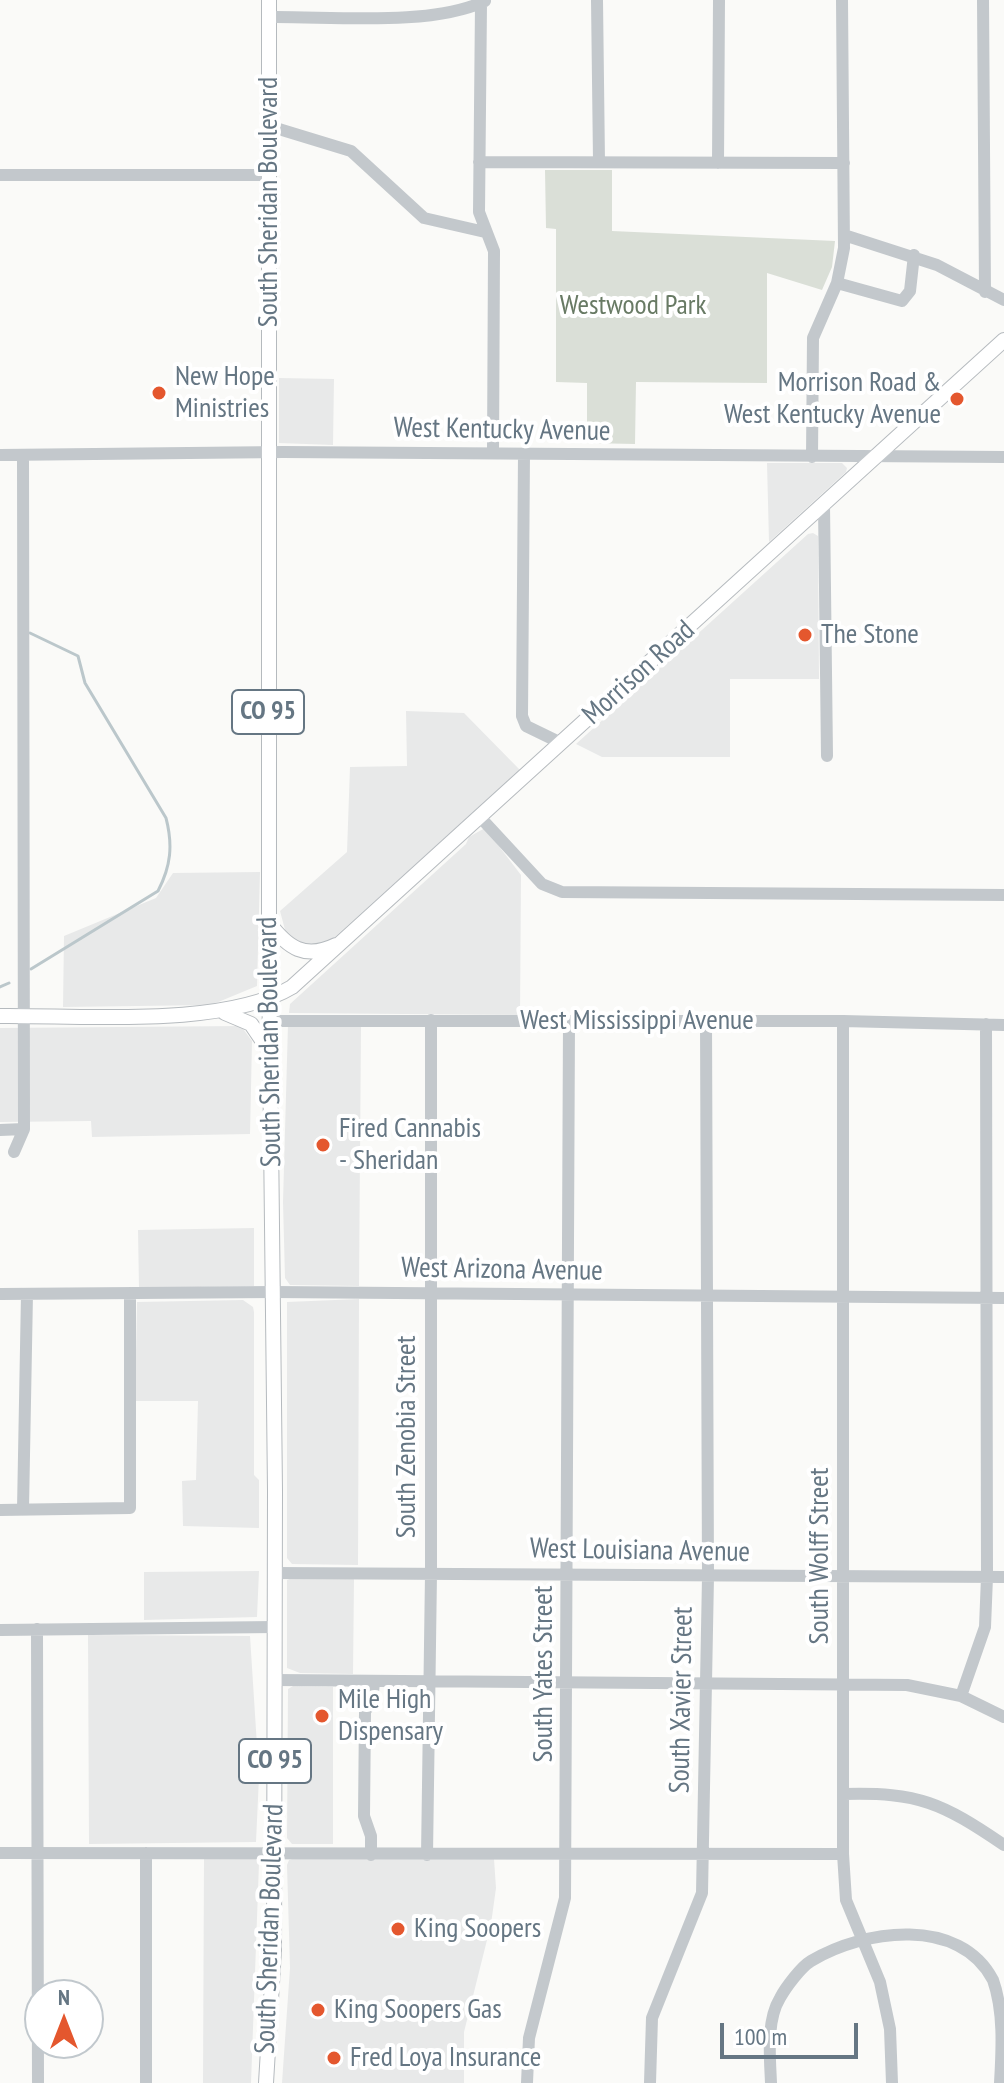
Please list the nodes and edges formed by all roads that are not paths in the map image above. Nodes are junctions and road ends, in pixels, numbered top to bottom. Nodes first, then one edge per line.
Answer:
1 (269, 0) edge
2 (597, 0) edge
3 (719, 0) edge
4 (842, 0) edge
5 (983, 0) edge
6 (484, 2) edge
7 (269, 17) junction
8 (269, 126) junction
9 (599, 161) junction
10 (479, 162) junction
11 (718, 163) junction
12 (844, 163) junction
13 (0, 175) edge
14 (269, 175) junction
15 (485, 232) junction
16 (844, 235) junction
17 (914, 255) junction
18 (837, 283) junction
19 (985, 292) junction
20 (1004, 300) edge
21 (1004, 340) edge
22 (268, 452) junction
23 (493, 453) junction
24 (524, 454) junction
25 (0, 455) edge
26 (23, 455) junction
27 (812, 457) junction
28 (875, 457) junction
29 (1004, 457) edge
30 (824, 505) junction
31 (561, 743) junction
32 (827, 756) dead end
33 (480, 817) junction
34 (1004, 895) edge
35 (269, 923) junction
36 (350, 937) junction
37 (269, 999) junction
38 (217, 1012) junction
39 (23, 1015) junction
40 (0, 1016) edge
41 (431, 1020) junction
42 (706, 1020) junction
43 (270, 1021) junction
44 (569, 1021) junction
45 (843, 1021) junction
46 (986, 1024) junction
47 (1004, 1025) edge
48 (271, 1058) junction
49 (24, 1129) junction
50 (0, 1130) edge
51 (14, 1152) dead end
52 (274, 1292) junction
53 (130, 1293) junction
54 (431, 1293) junction
55 (0, 1294) edge
56 (27, 1294) junction
57 (568, 1294) junction
58 (707, 1296) junction
59 (845, 1296) junction
60 (986, 1298) junction
61 (1004, 1298) edge
62 (23, 1509) junction
63 (0, 1510) edge
64 (275, 1573) junction
65 (568, 1573) junction
66 (431, 1574) junction
67 (708, 1577) junction
68 (844, 1577) junction
69 (987, 1577) junction
70 (1004, 1577) edge
71 (275, 1627) junction
72 (37, 1629) junction
73 (0, 1630) edge
74 (275, 1680) junction
75 (374, 1682) junction
76 (569, 1682) junction
77 (428, 1683) junction
78 (844, 1683) junction
79 (706, 1684) junction
80 (961, 1696) junction
81 (1004, 1717) edge
82 (844, 1794) junction
83 (1004, 1845) edge
84 (0, 1853) edge
85 (38, 1853) junction
86 (146, 1853) junction
87 (566, 1854) junction
88 (704, 1854) junction
89 (843, 1854) junction
90 (274, 1855) junction
91 (371, 1855) junction
92 (427, 1855) junction
93 (863, 1941) junction
94 (38, 2083) edge
95 (146, 2083) edge
96 (266, 2083) edge
97 (527, 2083) edge
98 (650, 2083) edge
99 (771, 2083) edge
100 (892, 2083) edge
101 (1000, 2083) edge

1 - 7 main road, South Sheridan Boulevard / CO 95
2 - 9 street
3 - 11 street
4 - 12 street
5 - 19 street
6 - 7 street
6 - 10 street
7 - 8 main road, South Sheridan Boulevard / CO 95
8 - 14 main road, South Sheridan Boulevard / CO 95
8 - 15 street
9 - 10 street
9 - 11 street
10 - 15 street
11 - 12 street
12 - 16 street
13 - 14 street
14 - 22 main road, South Sheridan Boulevard / CO 95
15 - 23 street
16 - 17 street
16 - 18 street
17 - 18 street
17 - 19 street
18 - 27 street
19 - 20 street
21 - 28 main road, Morrison Road
22 - 23 street, West Kentucky Avenue
22 - 26 street, West Kentucky Avenue
22 - 35 main road, South Sheridan Boulevard / CO 95
23 - 24 street, West Kentucky Avenue
24 - 27 street, West Kentucky Avenue
24 - 31 street
25 - 26 street, West Kentucky Avenue
26 - 39 street
27 - 28 street, West Kentucky Avenue
28 - 29 street, West Kentucky Avenue
28 - 30 main road, Morrison Road
30 - 31 main road, Morrison Road
30 - 32 street
31 - 33 main road, Morrison Road
33 - 34 street
33 - 36 main road, Morrison Road
35 - 36 main road
35 - 37 main road, South Sheridan Boulevard / CO 95
36 - 37 main road, Morrison Road
37 - 38 main road
37 - 43 main road, South Sheridan Boulevard / CO 95
38 - 39 main road
38 - 48 main road
39 - 40 main road
39 - 49 street
41 - 43 street, West Mississippi Avenue
41 - 44 street, West Mississippi Avenue
41 - 54 street, South Zenobia Street
42 - 44 street, West Mississippi Avenue
42 - 45 street, West Mississippi Avenue
42 - 58 street, South Xavier Street
43 - 48 main road, South Sheridan Boulevard / CO 95
44 - 57 street, South Yates Street
45 - 46 street, West Mississippi Avenue
45 - 59 street, South Wolff Street
46 - 47 street, West Mississippi Avenue
46 - 60 street
48 - 52 main road, South Sheridan Boulevard / CO 95
49 - 50 street
49 - 51 street
52 - 53 street, West Arizona Avenue
52 - 54 street, West Arizona Avenue
52 - 64 main road, South Sheridan Boulevard / CO 95
53 - 56 street, West Arizona Avenue
53 - 62 street
54 - 57 street, West Arizona Avenue
54 - 66 street, South Zenobia Street
55 - 56 street, West Arizona Avenue
56 - 62 street
57 - 58 street, West Arizona Avenue
57 - 65 street, South Yates Street
58 - 59 street, West Arizona Avenue
58 - 67 street, South Xavier Street
59 - 60 street, West Arizona Avenue
59 - 68 street, South Wolff Street
60 - 61 street, West Arizona Avenue
60 - 69 street
62 - 63 street
64 - 66 street, West Louisiana Avenue
64 - 71 main road, South Sheridan Boulevard / CO 95
65 - 66 street, West Louisiana Avenue
65 - 67 street, West Louisiana Avenue
65 - 76 street, South Yates Street
66 - 77 street, South Zenobia Street
67 - 68 street, West Louisiana Avenue
67 - 79 street, South Xavier Street
68 - 69 street, West Louisiana Avenue
68 - 78 street, South Wolff Street
69 - 70 street, West Louisiana Avenue
69 - 80 street
71 - 72 street
71 - 74 main road, South Sheridan Boulevard / CO 95
72 - 73 street
72 - 85 street
74 - 75 street
74 - 90 main road, South Sheridan Boulevard / CO 95
75 - 77 street
75 - 91 street
76 - 77 street
76 - 79 street
76 - 87 street, South Yates Street
77 - 92 street, South Zenobia Street
78 - 79 street
78 - 80 street
78 - 82 street, South Wolff Street
79 - 88 street, South Xavier Street
80 - 81 street
82 - 83 street
82 - 89 street, South Wolff Street
84 - 85 street
85 - 86 street
85 - 94 street
86 - 90 street
86 - 95 street
87 - 88 street
87 - 92 street
87 - 97 street, South Yates Street
88 - 89 street
88 - 98 street, South Xavier Street
89 - 93 street, South Wolff Street
90 - 91 street
90 - 96 main road, South Sheridan Boulevard / CO 95
91 - 92 street
93 - 99 street
93 - 100 street, South Wolff Street
93 - 101 street

